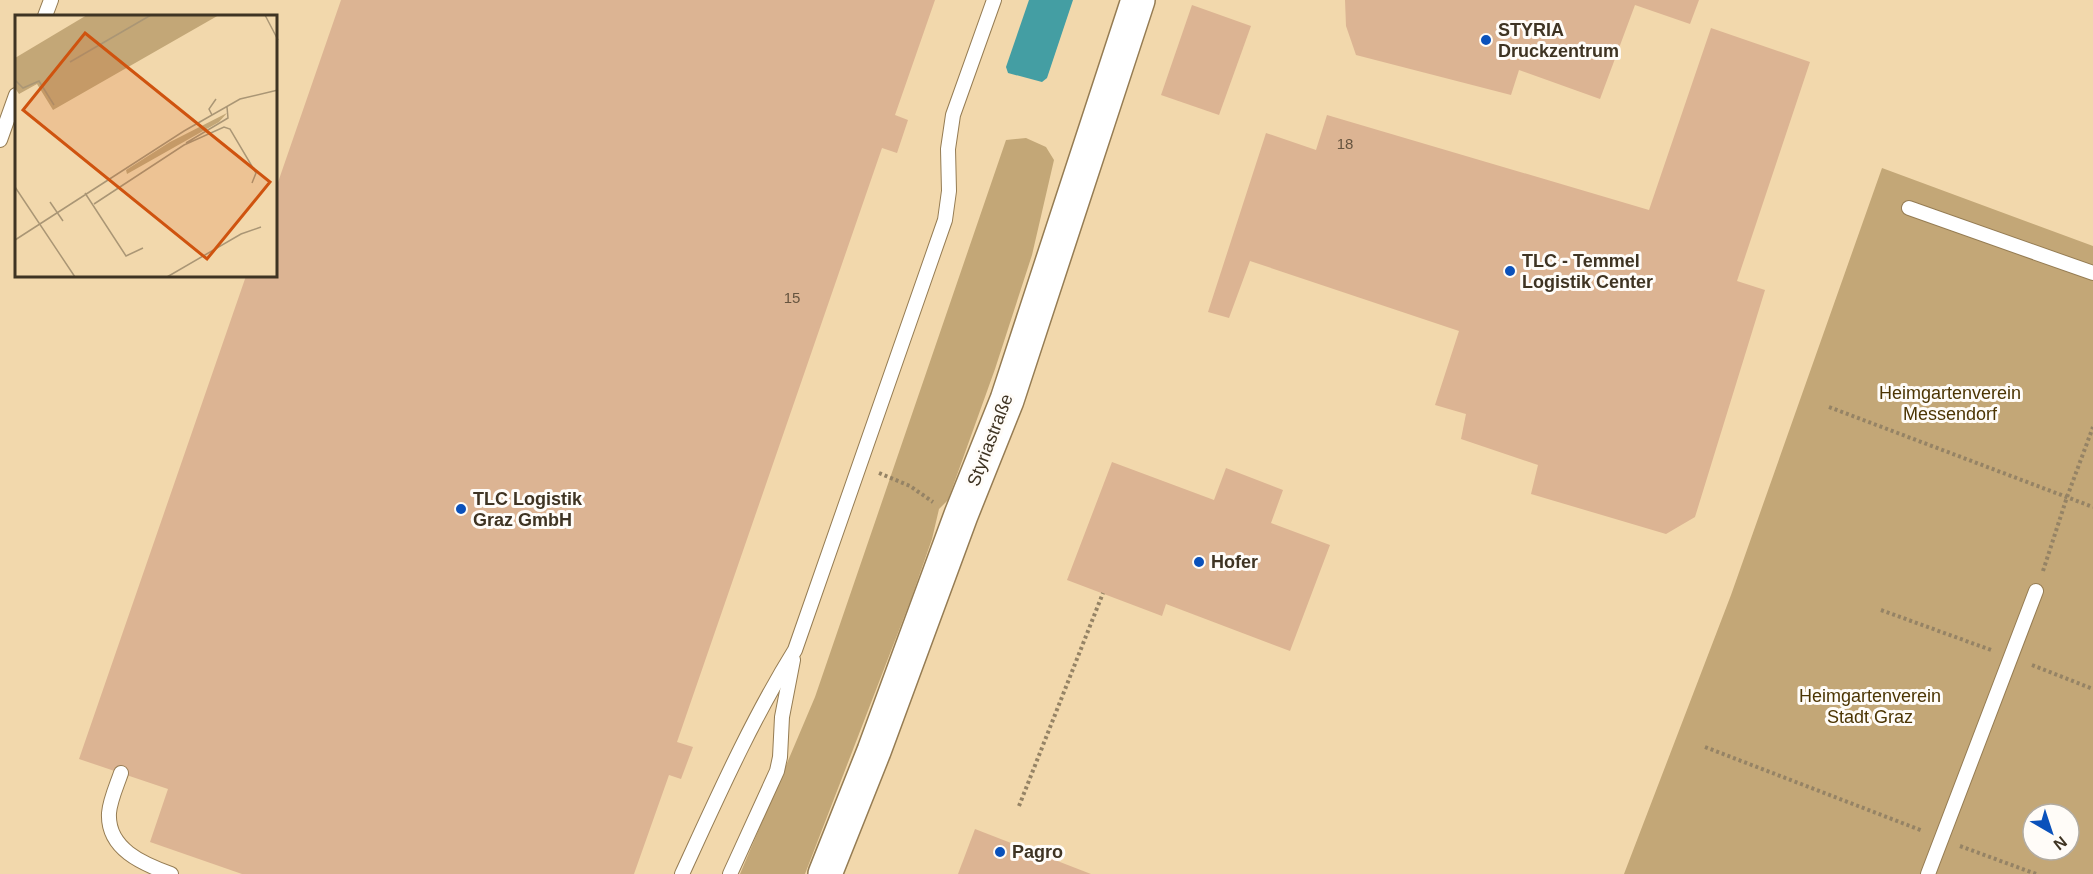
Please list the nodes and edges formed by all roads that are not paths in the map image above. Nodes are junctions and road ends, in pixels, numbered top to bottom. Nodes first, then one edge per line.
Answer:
1 (51, 0) edge
2 (994, 0) edge
3 (1138, 0) edge
4 (45, 15) edge
5 (15, 98) edge
6 (0, 140) edge
7 (1909, 208) dead end
8 (2093, 273) edge
9 (2036, 591) road end
10 (795, 650) junction
11 (121, 773) dead end
12 (171, 874) edge
13 (682, 874) edge
14 (730, 874) edge
15 (825, 874) edge
16 (1928, 874) edge

1 - 4 lane
2 - 10 lane
3 - 15 street, Styriastraße
5 - 6 lane
7 - 8 lane
9 - 16 lane
10 - 13 lane
10 - 14 lane
11 - 12 lane

